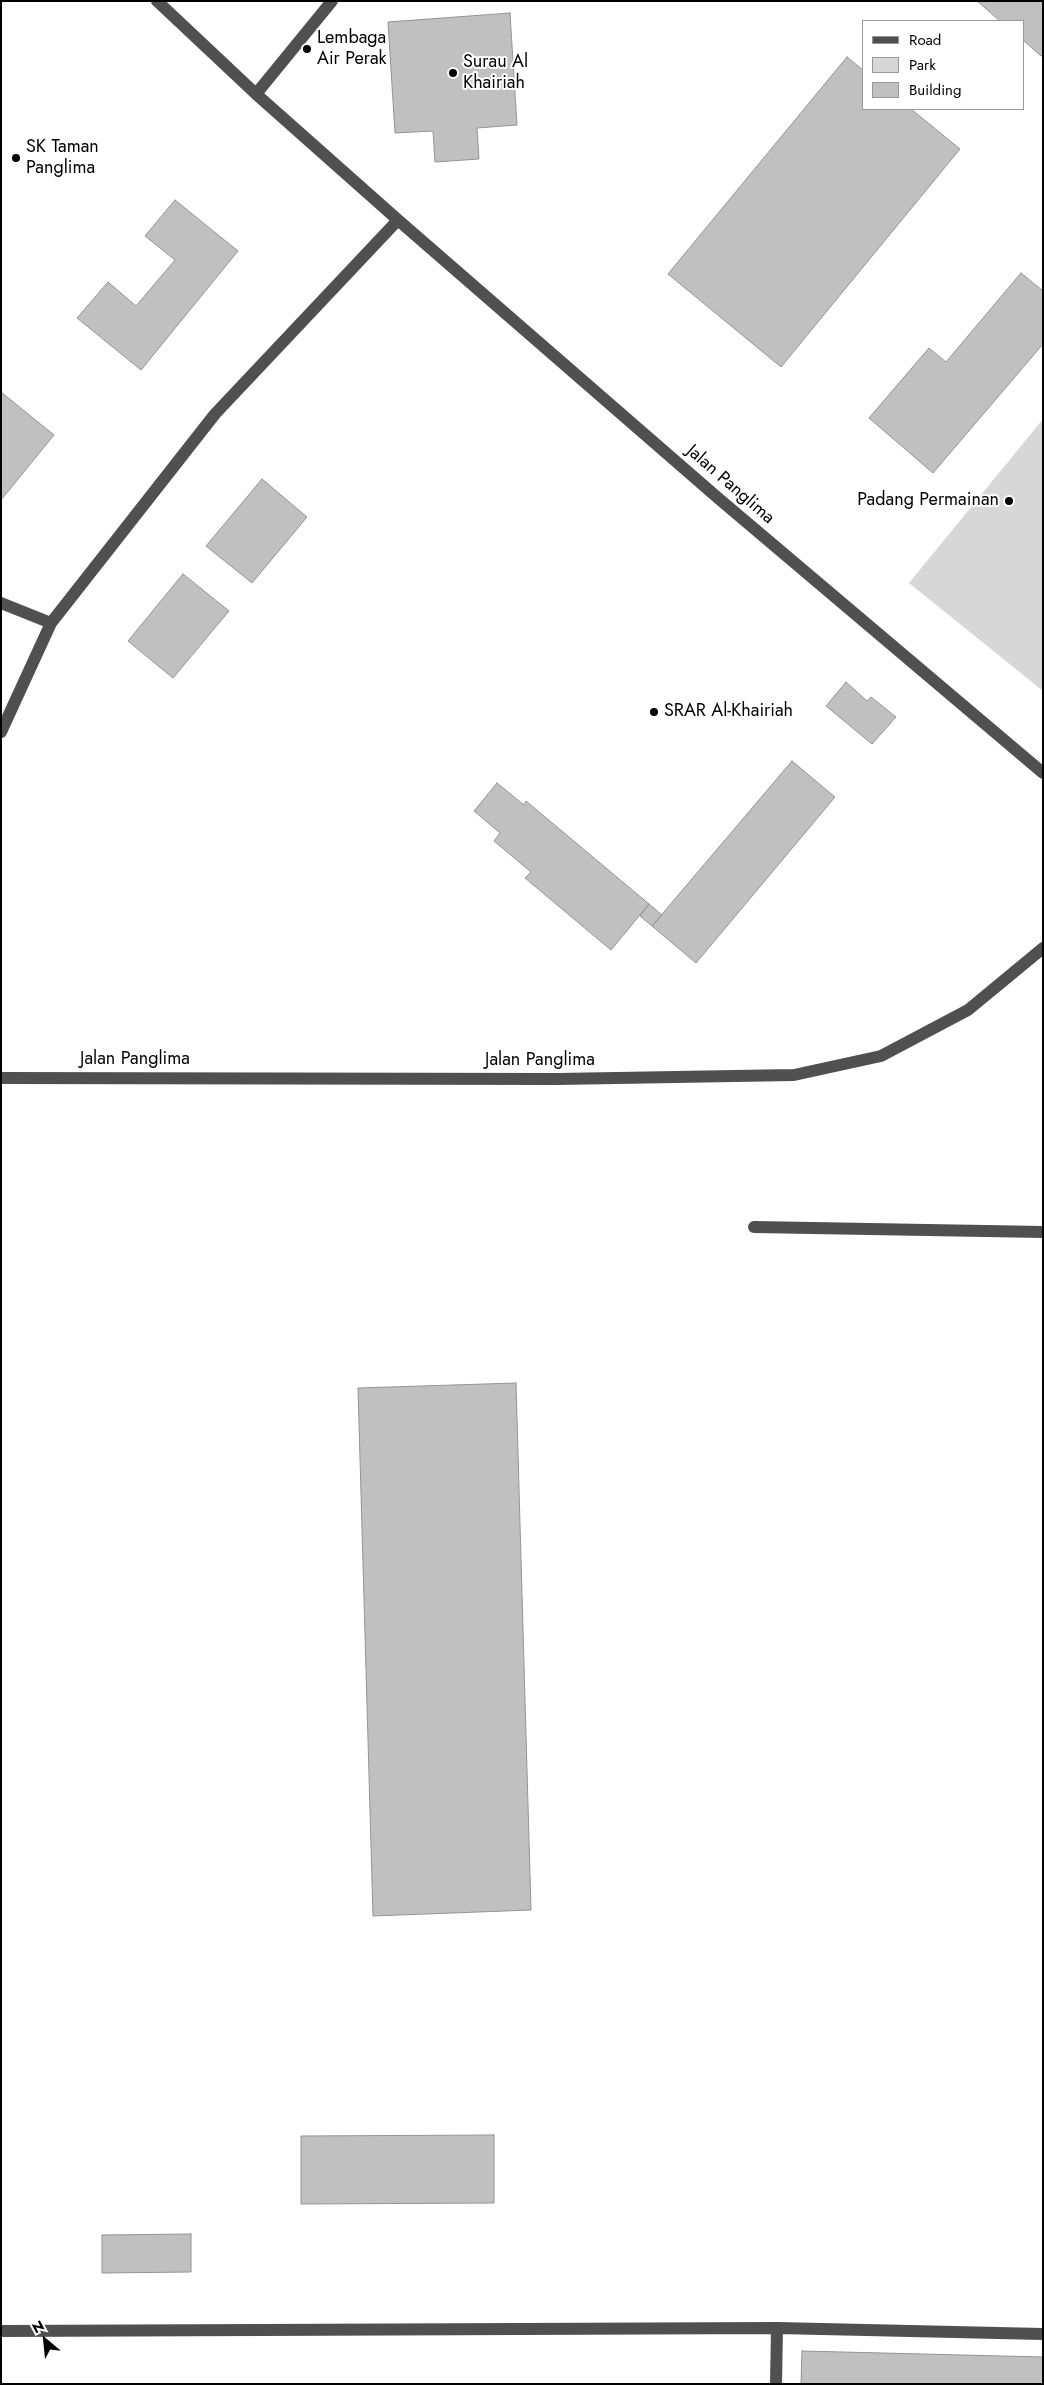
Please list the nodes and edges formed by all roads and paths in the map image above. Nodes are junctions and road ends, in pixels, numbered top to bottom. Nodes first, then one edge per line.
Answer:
1 (157, 1) edge
2 (332, 1) edge
3 (256, 94) junction
4 (398, 220) junction
5 (1, 603) edge
6 (51, 623) junction
7 (1, 732) edge
8 (1043, 773) edge
9 (1043, 948) edge
10 (1, 1078) edge
11 (754, 1227) dead end
12 (1043, 1232) edge
13 (777, 2328) junction
14 (1, 2331) edge
15 (1043, 2334) edge
16 (776, 2384) edge

1 - 3 street, Jalan Panglima
2 - 3 street
3 - 4 street, Jalan Panglima
4 - 6 street
4 - 8 street, Jalan Panglima
5 - 6 street
6 - 7 street
9 - 10 street, Jalan Panglima
11 - 12 street
13 - 14 street
13 - 15 street
13 - 16 street

